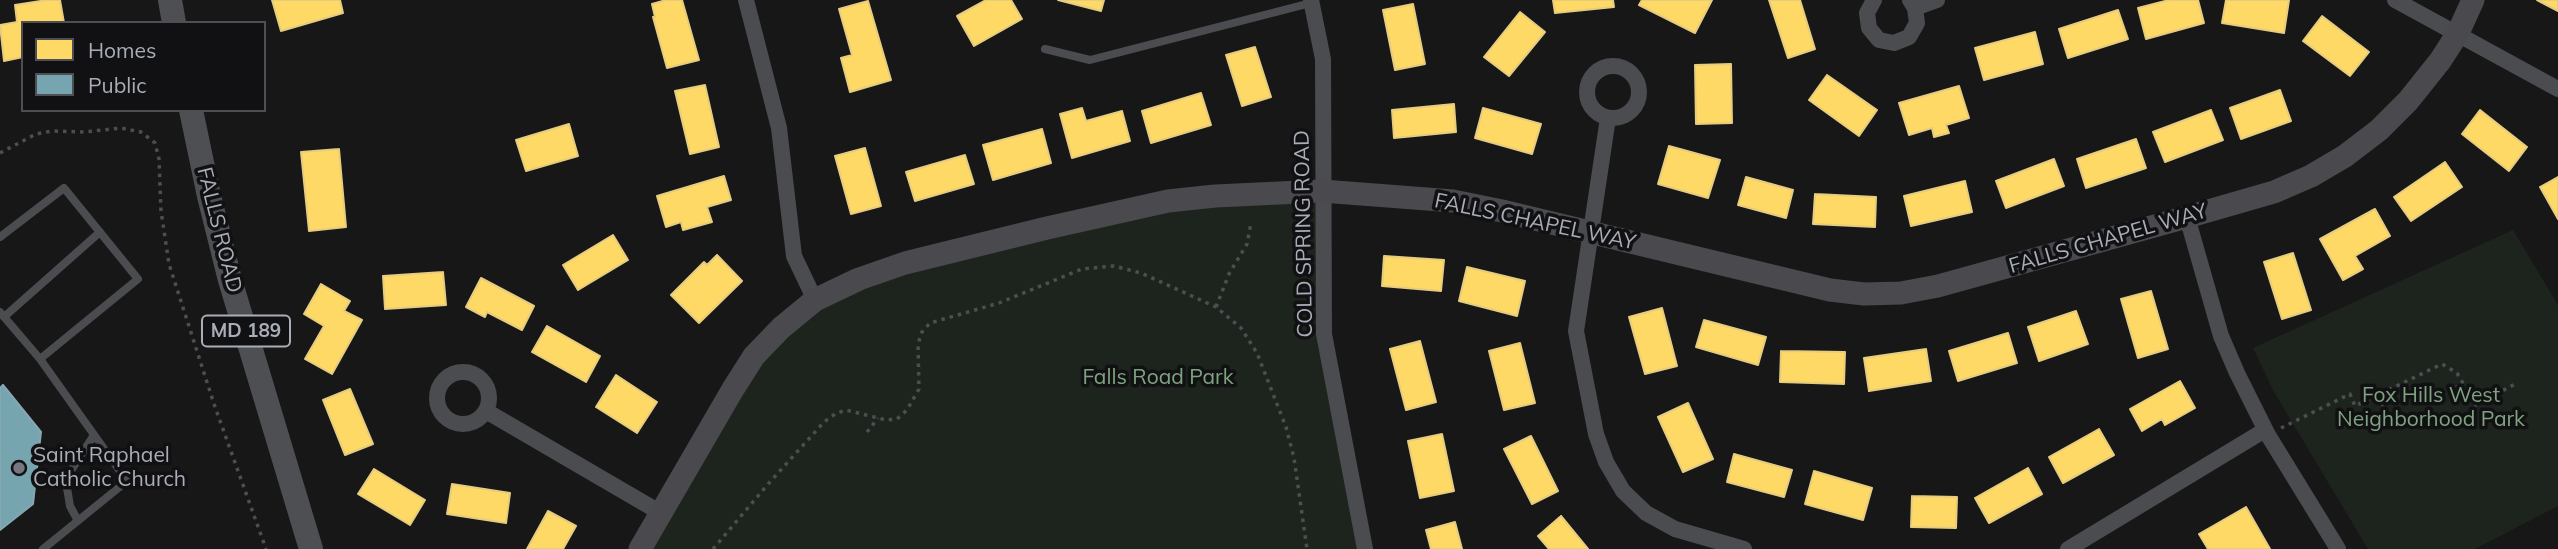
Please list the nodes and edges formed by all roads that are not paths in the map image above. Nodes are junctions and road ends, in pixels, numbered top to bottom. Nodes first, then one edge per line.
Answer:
1 (170, 0) edge
2 (746, 0) edge
3 (1874, 0) edge
4 (1937, 0) edge
5 (2395, 0) edge
6 (2473, 0) edge
7 (1311, 2) edge
8 (1913, 4) edge
9 (174, 21) edge
10 (2458, 33) junction
11 (1045, 49) dead end
12 (2558, 89) edge
13 (191, 112) edge
14 (1608, 118) dead end
15 (1322, 191) junction
16 (2187, 218) junction
17 (100, 232) junction
18 (1591, 232) junction
19 (0, 237) edge
20 (815, 300) junction
21 (2, 314) edge
22 (40, 359) junction
23 (486, 411) dead end
24 (2267, 432) junction
25 (94, 435) junction
26 (661, 513) junction
27 (78, 521) junction
28 (43, 549) edge
29 (311, 549) edge
30 (640, 549) edge
31 (1365, 549) edge
32 (1744, 549) edge
33 (2068, 549) edge
34 (2338, 549) edge

1 - 9 main road
2 - 20 street
3 - 8 street
4 - 8 street
5 - 10 street
6 - 10 street, FALLS CHAPEL WAY
7 - 11 lane
7 - 15 street, COLD SPRING ROAD
10 - 12 street
10 - 16 street, FALLS CHAPEL WAY
13 - 29 main road, FALLS ROAD / MD 189
14 - 18 street
15 - 18 street, FALLS CHAPEL WAY
15 - 20 street, FALLS CHAPEL WAY
15 - 31 street, COLD SPRING ROAD
16 - 18 street, FALLS CHAPEL WAY
16 - 24 street
17 - 19 lane
17 - 21 lane
17 - 22 lane
18 - 32 street
20 - 26 street, FALLS CHAPEL WAY
21 - 22 lane
22 - 25 lane
23 - 26 street
24 - 33 street
24 - 34 street
25 - 27 lane
25 - 27 lane
26 - 30 street, FALLS CHAPEL WAY
27 - 28 lane

